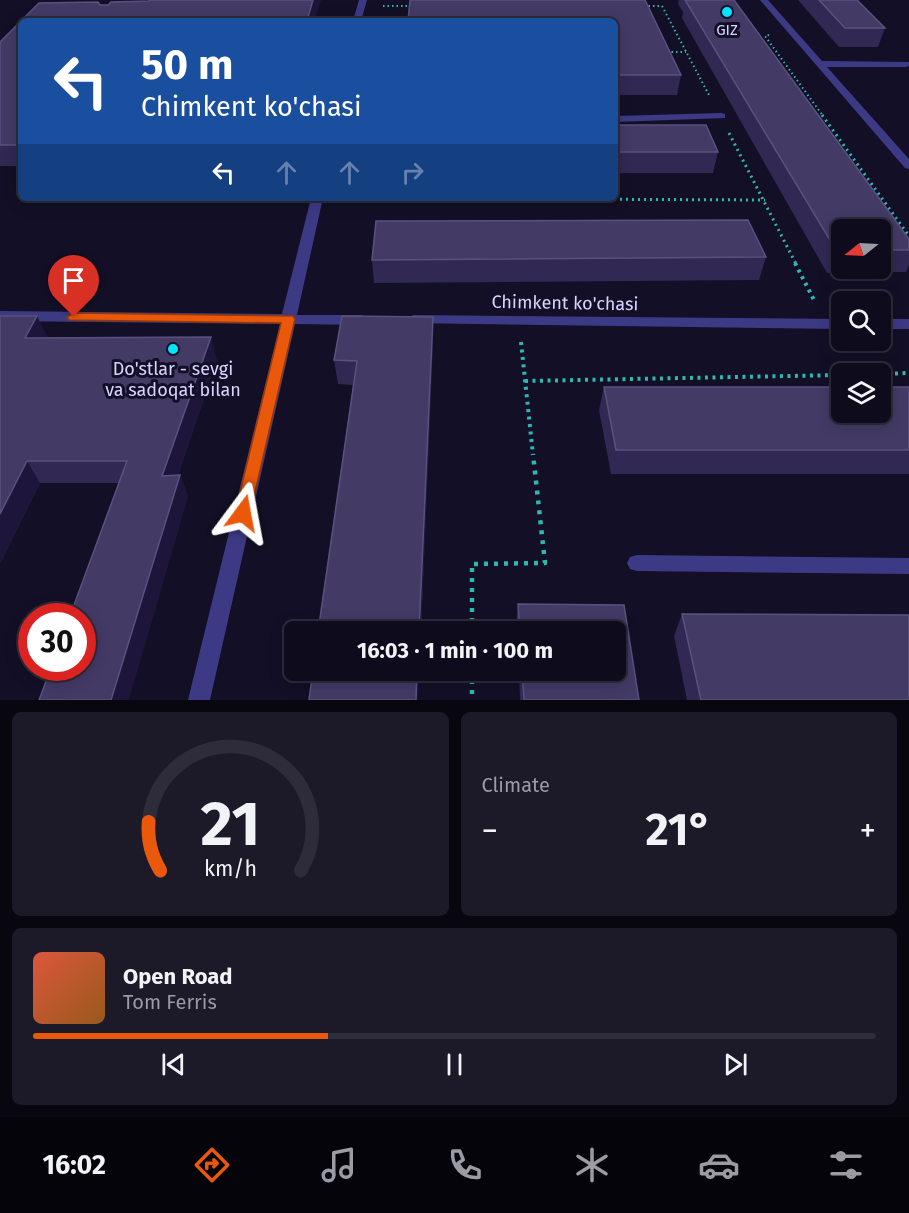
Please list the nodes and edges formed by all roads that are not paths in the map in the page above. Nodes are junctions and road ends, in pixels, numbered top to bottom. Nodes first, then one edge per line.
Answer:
1 (764, 0) edge
2 (362, 3) edge
3 (358, 18) edge
4 (818, 64) junction
5 (906, 64) dead end
6 (721, 116) road end
7 (618, 119) edge
8 (909, 166) edge
9 (315, 201) edge
10 (0, 316) edge
11 (289, 319) junction
12 (380, 320) edge
13 (403, 320) edge
14 (831, 324) edge
15 (891, 324) edge
16 (909, 324) edge
17 (637, 563) dead end
18 (909, 566) edge
19 (199, 700) edge

1 - 4 street
2 - 3 street
4 - 5 street
4 - 8 street
6 - 7 street
9 - 11 street
10 - 11 street
11 - 12 street
11 - 19 street
13 - 14 street, Chimkent ko'chasi
15 - 16 street
17 - 18 street

